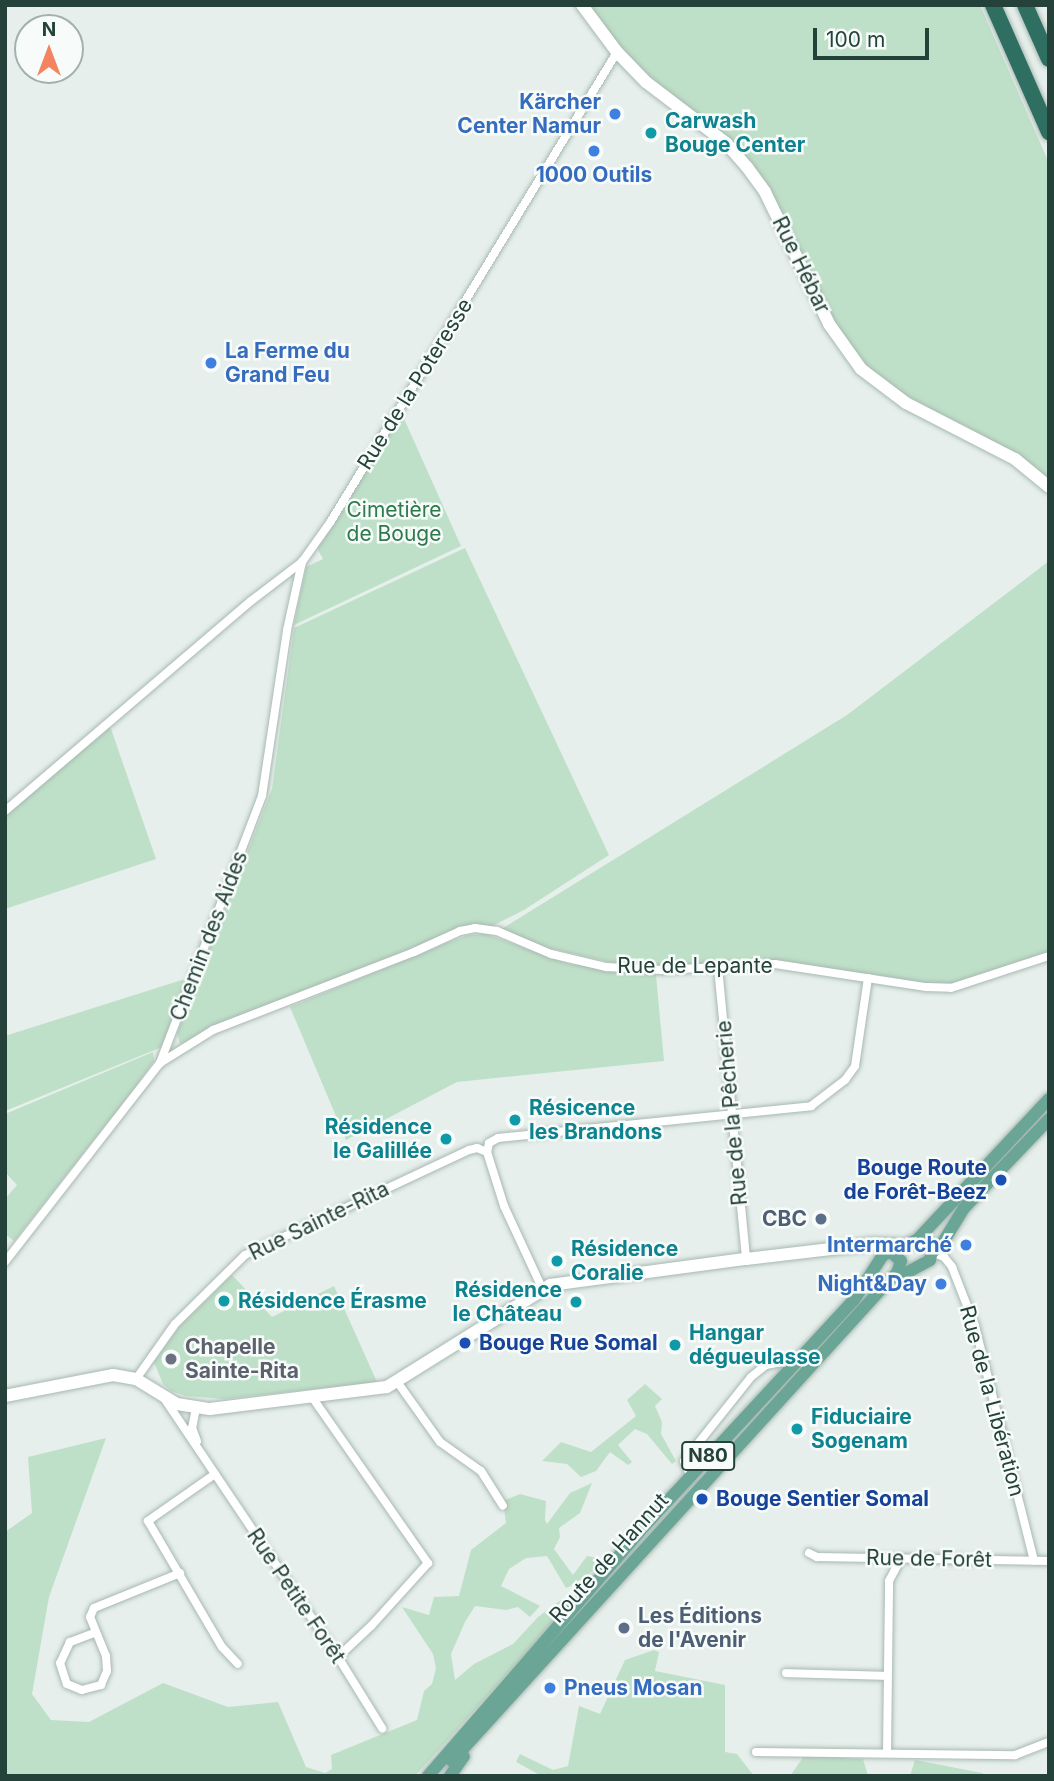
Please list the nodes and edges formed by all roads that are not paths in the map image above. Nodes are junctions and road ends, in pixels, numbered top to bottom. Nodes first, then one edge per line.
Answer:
1 (582, 5) edge
2 (993, 5) edge
3 (1025, 5) edge
4 (617, 52) junction
5 (1049, 59) edge
6 (1049, 132) edge
7 (1049, 487) edge
8 (302, 562) junction
9 (5, 811) edge
10 (1049, 956) edge
11 (718, 967) junction
12 (869, 978) junction
13 (160, 1063) junction
14 (1049, 1099) edge
15 (731, 1114) junction
16 (1049, 1119) edge
17 (486, 1152) junction
18 (894, 1250) junction
19 (934, 1252) junction
20 (746, 1259) junction
21 (5, 1262) edge
22 (922, 1263) junction
23 (896, 1274) junction
24 (542, 1288) junction
25 (801, 1357) junction
26 (136, 1379) junction
27 (398, 1383) junction
28 (161, 1394) junction
29 (5, 1396) edge
30 (312, 1397) junction
31 (196, 1408) junction
32 (209, 1464) junction
33 (215, 1474) junction
34 (691, 1475) junction
35 (503, 1506) dead end
36 (809, 1553) dead end
37 (901, 1558) junction
38 (1034, 1560) junction
39 (1049, 1561) edge
40 (180, 1573) junction
41 (94, 1633) junction
42 (536, 1649) junction
43 (338, 1657) junction
44 (238, 1664) dead end
45 (786, 1673) dead end
46 (887, 1676) junction
47 (493, 1716) junction
48 (382, 1728) dead end
49 (1049, 1742) edge
50 (756, 1752) dead end
51 (887, 1753) junction
52 (419, 1776) edge
53 (428, 1776) edge
54 (439, 1776) edge
55 (450, 1776) edge

1 - 4 street, Rue Hébar
2 - 6 highway
3 - 5 highway
4 - 7 street, Rue Hébar
4 - 8 street, Rue de la Poteresse
8 - 9 street, Rue de la Poteresse
8 - 13 street, Chemin des Aides
10 - 12 street, Rue de Lepante
11 - 12 street, Rue de Lepante
11 - 13 street, Rue de Lepante
11 - 15 street, Rue de la Pêcherie
12 - 15 street, Rue Sainte-Rita
13 - 21 street, Chemin des Aides
14 - 18 main road, Route de Hannut / N80
15 - 17 street, Rue Sainte-Rita
15 - 20 street, Rue de la Pêcherie
16 - 19 main road, Route de Hannut / N80
17 - 24 street
17 - 26 street, Rue Sainte-Rita
18 - 19 main road
18 - 20 street
18 - 22 main road
18 - 23 main road
18 - 23 main road
18 - 25 main road, Route de Hannut / N80
19 - 22 main road, Route de Hannut / N80
19 - 38 street, Rue de la Libération
20 - 24 street
22 - 23 main road, Route de Hannut / N80
23 - 47 main road, Route de Hannut / N80
24 - 27 street
25 - 34 main road, Route de Hannut / N80
25 - 34 street
26 - 28 street
26 - 29 street
27 - 30 street
27 - 35 street
28 - 31 street
28 - 32 street, Rue Petite Forêt
30 - 31 street
30 - 43 street
31 - 32 street, Rue Petite Forêt
32 - 33 street, Rue Petite Forêt
33 - 40 street
33 - 43 street, Rue Petite Forêt
34 - 42 main road, Route de Hannut / N80
36 - 37 street, Rue de Forêt
37 - 38 street, Rue de Forêt
37 - 46 street
38 - 39 street, Rue de Forêt
40 - 41 street
40 - 44 street
41 - 41 street
42 - 52 main road
42 - 53 main road, Route de Hannut / N80
43 - 48 street, Rue Petite Forêt
45 - 46 street
46 - 51 street
47 - 54 main road, Route de Hannut / N80
47 - 55 main road
49 - 51 street
50 - 51 street

